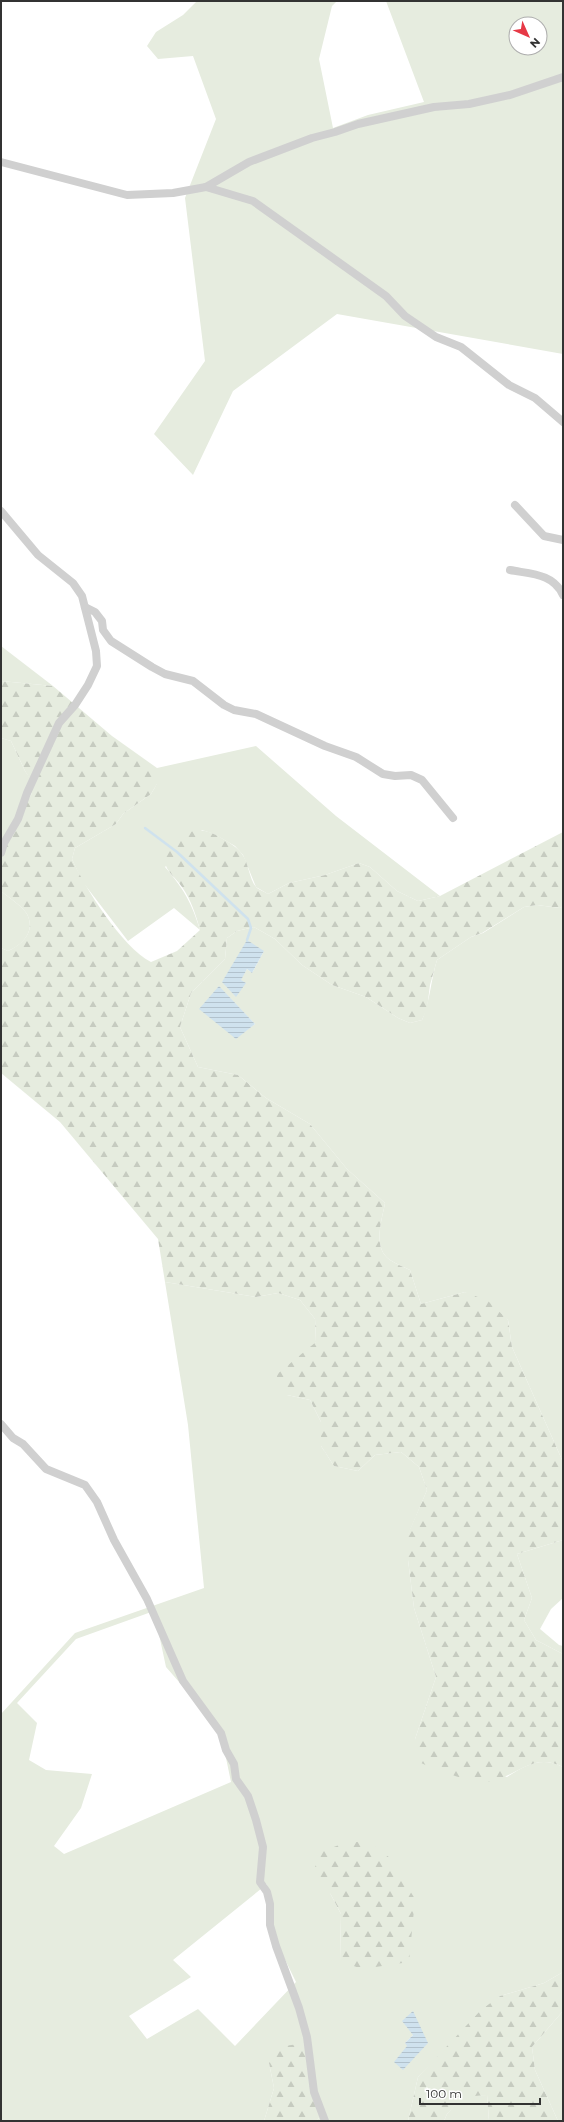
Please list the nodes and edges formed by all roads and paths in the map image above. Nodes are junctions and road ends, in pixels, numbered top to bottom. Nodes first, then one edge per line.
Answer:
1 (563, 77) edge
2 (1, 162) edge
3 (206, 187) junction
4 (563, 422) edge
5 (515, 506) dead end
6 (1, 511) edge
7 (563, 540) edge
8 (510, 570) dead end
9 (563, 595) edge
10 (85, 607) junction
11 (454, 818) dead end
12 (1, 853) edge
13 (1, 1424) edge
14 (325, 2121) edge

1 - 3 street
2 - 3 street
3 - 4 street
5 - 7 street
6 - 10 street
8 - 9 street
10 - 11 street
10 - 12 street
13 - 14 street

